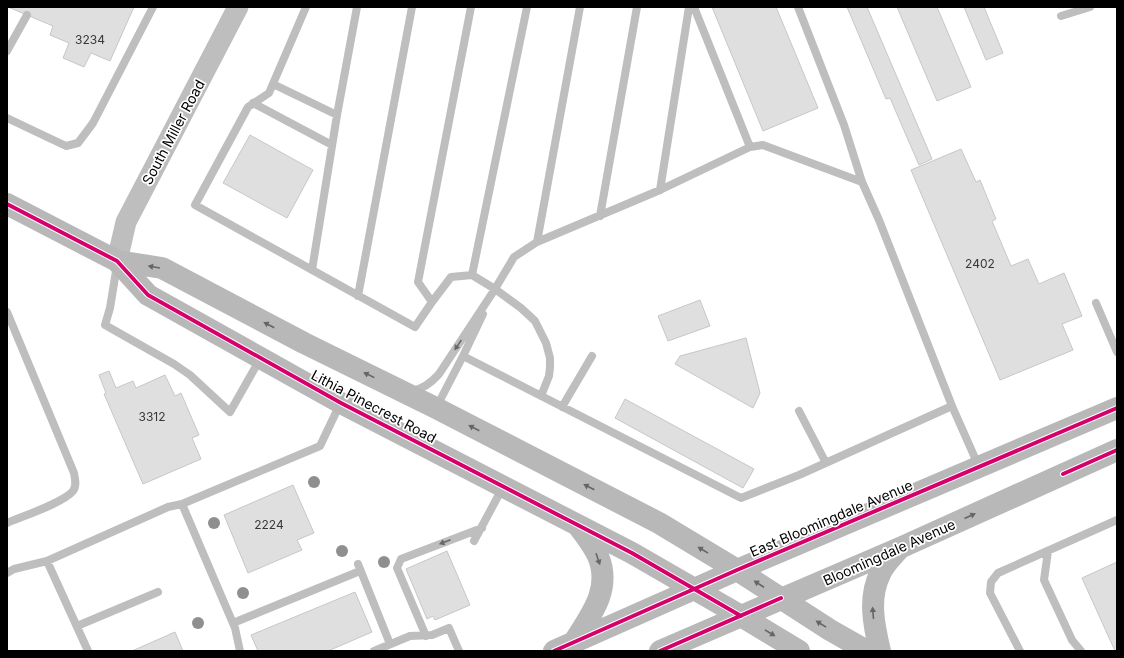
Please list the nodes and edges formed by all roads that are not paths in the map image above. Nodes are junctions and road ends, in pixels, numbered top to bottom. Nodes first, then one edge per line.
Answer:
1 (153, 7) edge
2 (238, 7) edge
3 (306, 7) edge
4 (357, 7) edge
5 (412, 7) edge
6 (471, 7) edge
7 (527, 7) edge
8 (580, 7) edge
9 (637, 7) edge
10 (689, 7) edge
11 (694, 7) edge
12 (798, 7) edge
13 (1090, 7) edge
14 (27, 15) dead end
15 (1061, 16) dead end
16 (7, 52) edge
17 (273, 84) junction
18 (253, 103) junction
19 (337, 115) junction
20 (7, 118) edge
21 (332, 145) junction
22 (750, 147) junction
23 (862, 182) junction
24 (660, 190) junction
25 (7, 204) edge
26 (600, 216) junction
27 (537, 242) junction
28 (117, 260) junction
29 (312, 270) junction
30 (472, 275) junction
31 (495, 289) junction
32 (358, 296) junction
33 (432, 302) junction
34 (1096, 303) dead end
35 (7, 312) edge
36 (1117, 352) edge
37 (463, 356) junction
38 (592, 356) dead end
39 (261, 358) junction
40 (404, 393) junction
41 (541, 396) junction
42 (341, 403) junction
43 (952, 406) junction
44 (562, 407) junction
45 (436, 408) junction
46 (1117, 408) edge
47 (799, 412) dead end
48 (1117, 450) edge
49 (826, 463) junction
50 (979, 467) junction
51 (504, 486) junction
52 (182, 504) junction
53 (1117, 520) edge
54 (7, 522) edge
55 (579, 526) junction
56 (482, 528) junction
57 (474, 541) dead end
58 (902, 546) junction
59 (1048, 551) junction
60 (47, 561) junction
61 (737, 570) junction
62 (7, 574) edge
63 (695, 589) junction
64 (158, 592) dead end
65 (781, 598) junction
66 (741, 616) junction
67 (233, 623) junction
68 (77, 626) junction
69 (426, 636) junction
70 (574, 642) junction
71 (390, 644) junction
72 (88, 651) edge
73 (240, 651) edge
74 (374, 651) edge
75 (459, 651) edge
76 (554, 651) edge
77 (660, 651) edge
78 (799, 651) edge
79 (867, 651) edge
80 (880, 651) edge
81 (1020, 651) edge
82 (1081, 651) edge

1 - 20 lane
2 - 28 street, South Miller Road
3 - 17 lane
4 - 19 lane
5 - 32 lane
6 - 33 lane
7 - 30 lane
8 - 27 lane
9 - 26 lane
10 - 24 lane
11 - 22 lane
12 - 23 lane
13 - 15 lane
14 - 16 lane
17 - 18 lane
17 - 19 lane
18 - 21 lane
18 - 29 lane
19 - 21 lane
21 - 29 lane
22 - 23 lane
22 - 24 lane
23 - 43 lane
24 - 26 lane
25 - 28 main road, Lithia Pinecrest Road
26 - 27 lane
27 - 31 lane
28 - 39 main road, Lithia Pinecrest Road
28 - 39 lane
40 -> 28 main road, Lithia Pinecrest Road
29 - 32 lane
30 - 31 lane
30 - 33 lane
31 - 37 lane
31 -> 40 lane
31 - 41 lane
32 - 33 lane
34 - 36 lane
35 - 54 lane
37 - 41 lane
37 - 45 lane
38 - 44 lane
39 - 42 main road, Lithia Pinecrest Road
40 - 45 main road, Lithia Pinecrest Road
41 - 44 lane
42 - 51 main road, Lithia Pinecrest Road
42 - 52 lane
43 - 49 lane
43 - 50 lane
44 - 49 lane
61 -> 45 main road, Lithia Pinecrest Road
46 - 50 main road, East Bloomingdale Avenue
47 - 49 lane
58 -> 48 main road, Bloomingdale Avenue
50 - 61 main road, East Bloomingdale Avenue
51 - 55 main road, Lithia Pinecrest Road
51 - 56 lane
52 - 60 lane
52 - 67 lane
53 - 59 lane
55 - 63 main road, Lithia Pinecrest Road
55 -> 70 main road
56 - 57 lane
56 -> 69 lane
58 - 65 main road, Bloomingdale Avenue
80 -> 58 main road
59 - 81 lane
59 - 82 lane
60 - 62 lane
60 - 68 lane
61 - 63 main road, East Bloomingdale Avenue
65 -> 61 main road, Lithia Pinecrest Road
63 - 66 main road, Lithia Pinecrest Road
63 - 70 main road, East Bloomingdale Avenue
64 - 68 lane
65 - 66 main road, Bloomingdale Avenue
79 -> 65 main road, Lithia Pinecrest Road
66 - 77 main road, Bloomingdale Avenue
66 -> 78 main road, Lithia Pinecrest Road
67 - 71 lane
67 - 73 lane
68 - 72 lane
69 - 71 lane
69 - 75 lane
70 - 76 main road, East Bloomingdale Avenue
71 - 74 lane

